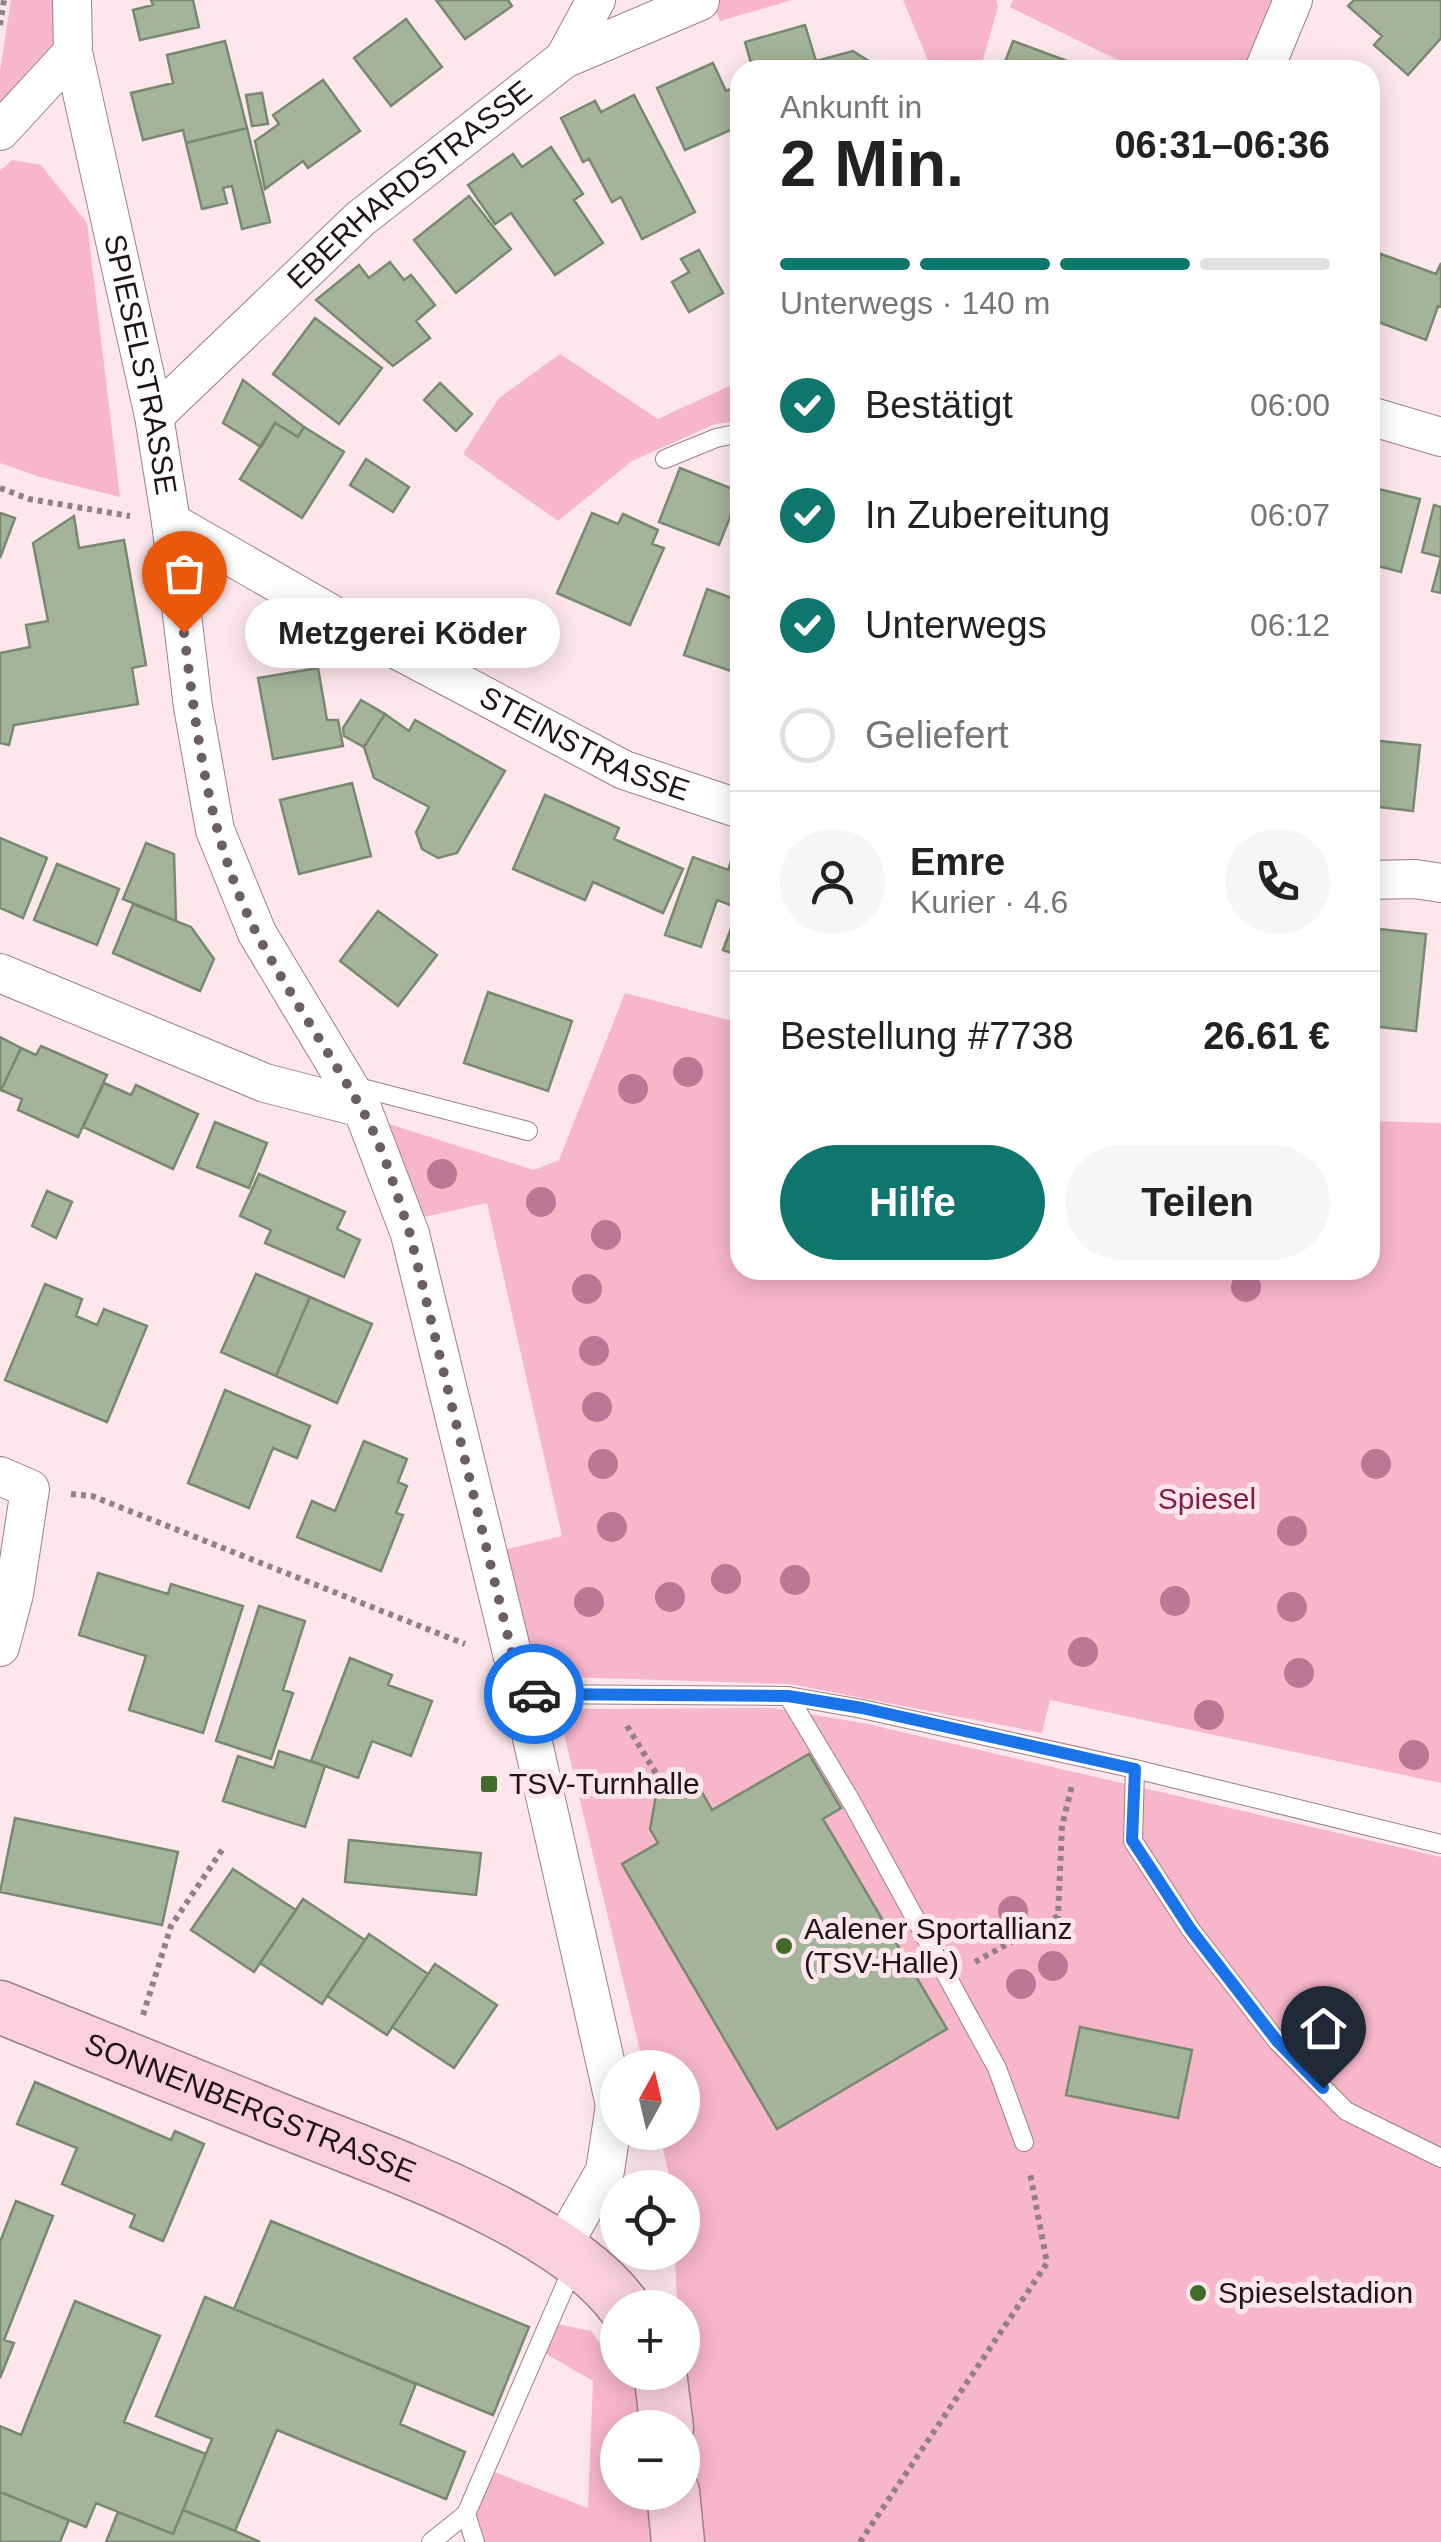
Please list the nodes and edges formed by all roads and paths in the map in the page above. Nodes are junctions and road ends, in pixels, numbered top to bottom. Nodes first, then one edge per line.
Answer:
1 (4, 0) edge
2 (72, 0) edge
3 (596, 0) edge
4 (1294, 0) edge
5 (700, 1) edge
6 (0, 24) edge
7 (73, 52) junction
8 (564, 59) junction
9 (1268, 60) edge
10 (0, 132) edge
11 (154, 416) junction
12 (1380, 419) edge
13 (730, 435) edge
14 (1441, 437) edge
15 (665, 459) dead end
16 (0, 488) edge
17 (171, 522) junction
18 (730, 807) edge
19 (1380, 880) edge
20 (1441, 883) edge
21 (0, 973) edge
22 (353, 1096) junction
23 (528, 1132) dead end
24 (15, 1483) edge
25 (0, 1647) edge
26 (518, 1678) junction
27 (608, 1695) junction
28 (788, 1696) junction
29 (1079, 1756) junction
30 (1135, 1769) junction
31 (659, 1778) dead end
32 (1441, 1844) edge
33 (222, 1850) dead end
34 (948, 1977) junction
35 (0, 2007) edge
36 (129, 2059) junction
37 (1024, 2142) joint
38 (1441, 2158) edge
39 (568, 2254) junction
40 (612, 2290) edge
41 (675, 2510) edge
42 (466, 2514) junction
43 (431, 2542) edge
44 (475, 2542) edge
45 (678, 2542) edge
46 (860, 2542) edge

1 - 6 path
2 - 7 street, SPIESELSTRASSE
3 - 8 street
4 - 9 street
5 - 8 street, EBERHARDSTRASSE
7 - 10 street
7 - 11 street, SPIESELSTRASSE
8 - 11 street, EBERHARDSTRASSE
11 - 17 street, SPIESELSTRASSE
12 - 14 street
13 - 15 lane
16 - 17 path
17 - 18 street, STEINSTRASSE
17 - 22 street, SPIESELSTRASSE
19 - 20 street
21 - 22 street
22 - 23 lane
22 - 26 street, SPIESELSTRASSE
24 - 25 street
24 - 26 path
26 - 27 lane
26 - 39 street, SPIESELSTRASSE
27 - 28 lane
27 - 31 path
28 - 29 lane
28 - 34 lane
29 - 30 lane
29 - 34 path
30 - 32 lane
30 - 38 lane
33 - 36 path
34 - 37 lane
35 - 36 street, SONNENBERGSTRASSE
36 - 39 street, SONNENBERGSTRASSE
37 - 46 path
39 - 40 street
39 - 42 lane
41 - 45 street
42 - 43 lane
42 - 44 lane

